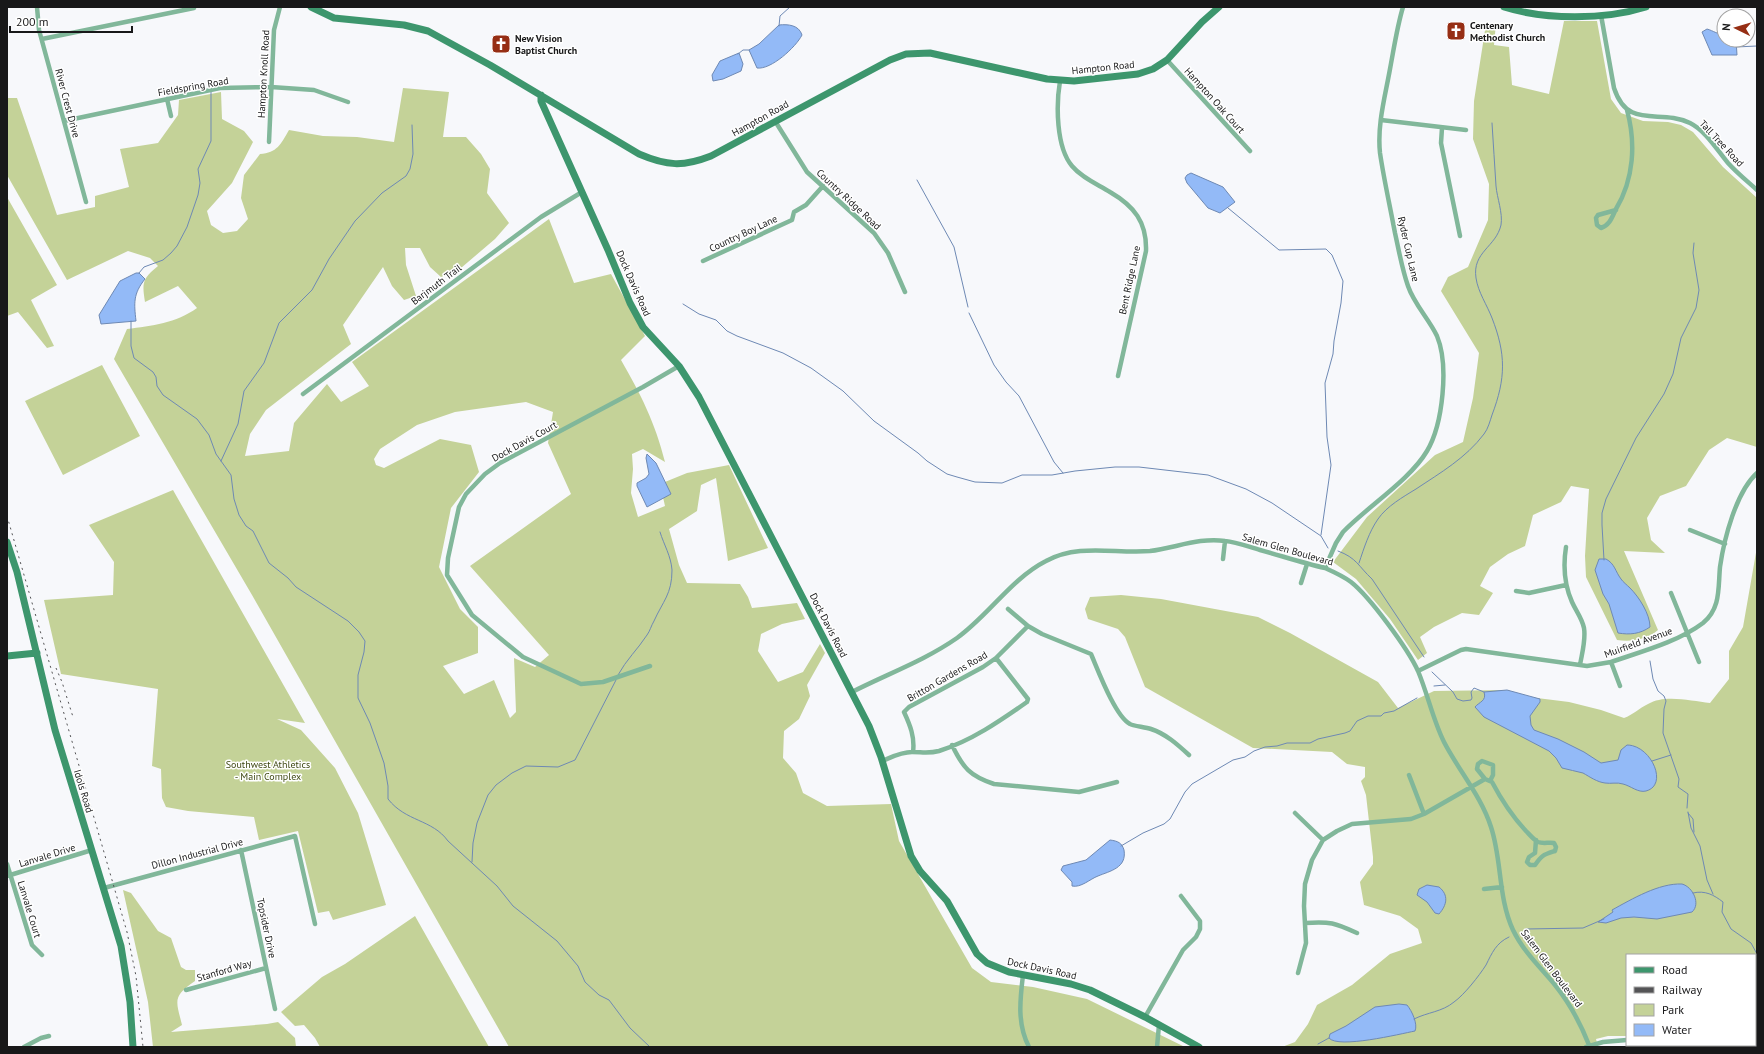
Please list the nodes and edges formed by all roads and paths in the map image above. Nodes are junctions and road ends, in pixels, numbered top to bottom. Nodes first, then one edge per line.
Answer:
1 (37, 7) edge
2 (280, 7) edge
3 (311, 7) edge
4 (1219, 7) edge
5 (1403, 7) edge
6 (1504, 7) edge
7 (1646, 7) edge
8 (194, 8) edge
9 (1601, 15) junction
10 (42, 39) junction
11 (1167, 60) junction
12 (1060, 81) junction
13 (271, 87) junction
14 (541, 95) junction
15 (167, 99) junction
16 (348, 102) dead end
17 (1627, 110) junction
18 (170, 116) dead end
19 (1381, 120) junction
20 (64, 121) junction
21 (775, 121) junction
22 (1442, 128) junction
23 (1466, 130) dead end
24 (269, 142) dead end
25 (1250, 151) dead end
26 (823, 186) junction
27 (1757, 190) edge
28 (582, 192) junction
29 (86, 202) dead end
30 (1616, 210) junction
31 (1460, 236) dead end
32 (703, 262) dead end
33 (905, 292) dead end
34 (679, 366) junction
35 (1118, 376) dead end
36 (303, 394) dead end
37 (1757, 473) edge
38 (1690, 530) dead end
39 (1225, 541) junction
40 (7, 542) edge
41 (1725, 544) junction
42 (1566, 547) dead end
43 (1223, 559) dead end
44 (1307, 564) junction
45 (1325, 568) junction
46 (1301, 583) dead end
47 (1566, 585) junction
48 (1516, 591) dead end
49 (1671, 593) dead end
50 (1008, 609) dead end
51 (1028, 626) junction
52 (1688, 634) junction
53 (36, 653) junction
54 (7, 656) edge
55 (996, 658) junction
56 (1611, 662) junction
57 (1699, 662) dead end
58 (1580, 665) junction
59 (650, 666) dead end
60 (1418, 671) junction
61 (1620, 686) dead end
62 (852, 692) junction
63 (952, 745) junction
64 (912, 752) junction
65 (1189, 755) dead end
66 (882, 761) junction
67 (1409, 776) dead end
68 (1485, 779) junction
69 (1490, 781) junction
70 (1117, 782) dead end
71 (1471, 788) junction
72 (1295, 813) dead end
73 (1424, 814) junction
74 (1323, 840) junction
75 (1536, 840) junction
76 (92, 850) junction
77 (241, 850) junction
78 (7, 864) edge
79 (9, 876) edge
80 (104, 888) junction
81 (1502, 888) junction
82 (1484, 890) dead end
83 (1181, 896) dead end
84 (1306, 922) junction
85 (315, 924) dead end
86 (1357, 933) dead end
87 (42, 955) dead end
88 (266, 968) junction
89 (1298, 973) dead end
90 (1023, 975) junction
91 (186, 990) dead end
92 (276, 1009) dead end
93 (1145, 1017) junction
94 (1159, 1025) junction
95 (49, 1036) dead end
96 (1626, 1040) edge
97 (1587, 1046) edge
98 (24, 1047) edge
99 (134, 1047) edge
100 (1029, 1047) edge
101 (1156, 1047) edge
102 (1199, 1047) edge

1 - 10 street, River Crest Drive
2 - 13 street, Hampton Knoll Road
3 - 14 street, Hampton Road
4 - 11 street, Hampton Road
5 - 19 street, Ryder Cup Lane
6 - 9 street
7 - 9 street
8 - 10 street
9 - 17 street
10 - 20 street, River Crest Drive
11 - 12 street, Hampton Road
11 - 25 street, Hampton Oak Court
12 - 21 street, Hampton Road
12 - 35 street, Bent Ridge Lane
13 - 15 street, Fieldspring Road
13 - 16 street, Fieldspring Road
13 - 24 street, Hampton Knoll Road
14 - 21 street, Hampton Road
14 - 28 street, Dock Davis Road
15 - 18 street
15 - 20 street, Fieldspring Road
17 - 27 street, Tall Tree Road
17 - 30 street
19 - 22 street
19 - 45 street, Ryder Cup Lane
20 - 29 street, River Crest Drive
21 - 26 street, Country Ridge Road
22 - 23 street
22 - 31 street
26 - 32 street, Country Boy Lane
26 - 33 street, Country Ridge Road
28 - 34 street, Dock Davis Road
28 - 36 street, Barjmuth Trail
30 - 30 street
34 - 59 street, Dock Davis Court
34 - 62 street, Dock Davis Road
37 - 41 street, Muirfield Avenue
38 - 41 street
39 - 43 street
39 - 44 street, Salem Glen Boulevard
39 - 62 street, Salem Glen Boulevard
40 - 53 street, Idols Road
41 - 52 street, Muirfield Avenue
42 - 47 street
44 - 45 street, Salem Glen Boulevard
44 - 46 street
45 - 60 street, Salem Glen Boulevard
47 - 48 street
47 - 58 street
49 - 52 street
50 - 51 street
51 - 55 street, Britton Gardens Road
51 - 65 street
52 - 56 street, Muirfield Avenue
52 - 57 street
53 - 54 street
53 - 76 street, Idols Road
55 - 63 street
55 - 64 street, Britton Gardens Road
56 - 58 street, Muirfield Avenue
56 - 61 street
58 - 60 street, Muirfield Avenue
60 - 71 street, Salem Glen Boulevard
62 - 66 street, Dock Davis Road
63 - 64 street
63 - 70 street
64 - 66 street
66 - 90 street, Dock Davis Road
67 - 73 street
68 - 69 street
68 - 69 street
68 - 71 street
69 - 75 street
71 - 73 street
71 - 81 street, Salem Glen Boulevard
72 - 74 street
73 - 74 street
74 - 84 street
75 - 75 street
76 - 79 street, Lanvale Drive
76 - 80 street, Idols Road
77 - 80 street, Dillon Industrial Drive
77 - 85 street, Dillon Industrial Drive
77 - 88 street, Topsider Drive
78 - 79 street, Lanvale Court
79 - 87 street, Lanvale Court
80 - 99 street, Idols Road
81 - 82 street
81 - 97 street, Salem Glen Boulevard
83 - 93 street
84 - 86 street
84 - 89 street
88 - 91 street, Stanford Way
88 - 92 street, Topsider Drive
90 - 93 street, Dock Davis Road
90 - 100 street
93 - 94 street, Dock Davis Road
94 - 101 street
94 - 102 street, Dock Davis Road
95 - 98 street
96 - 97 street

